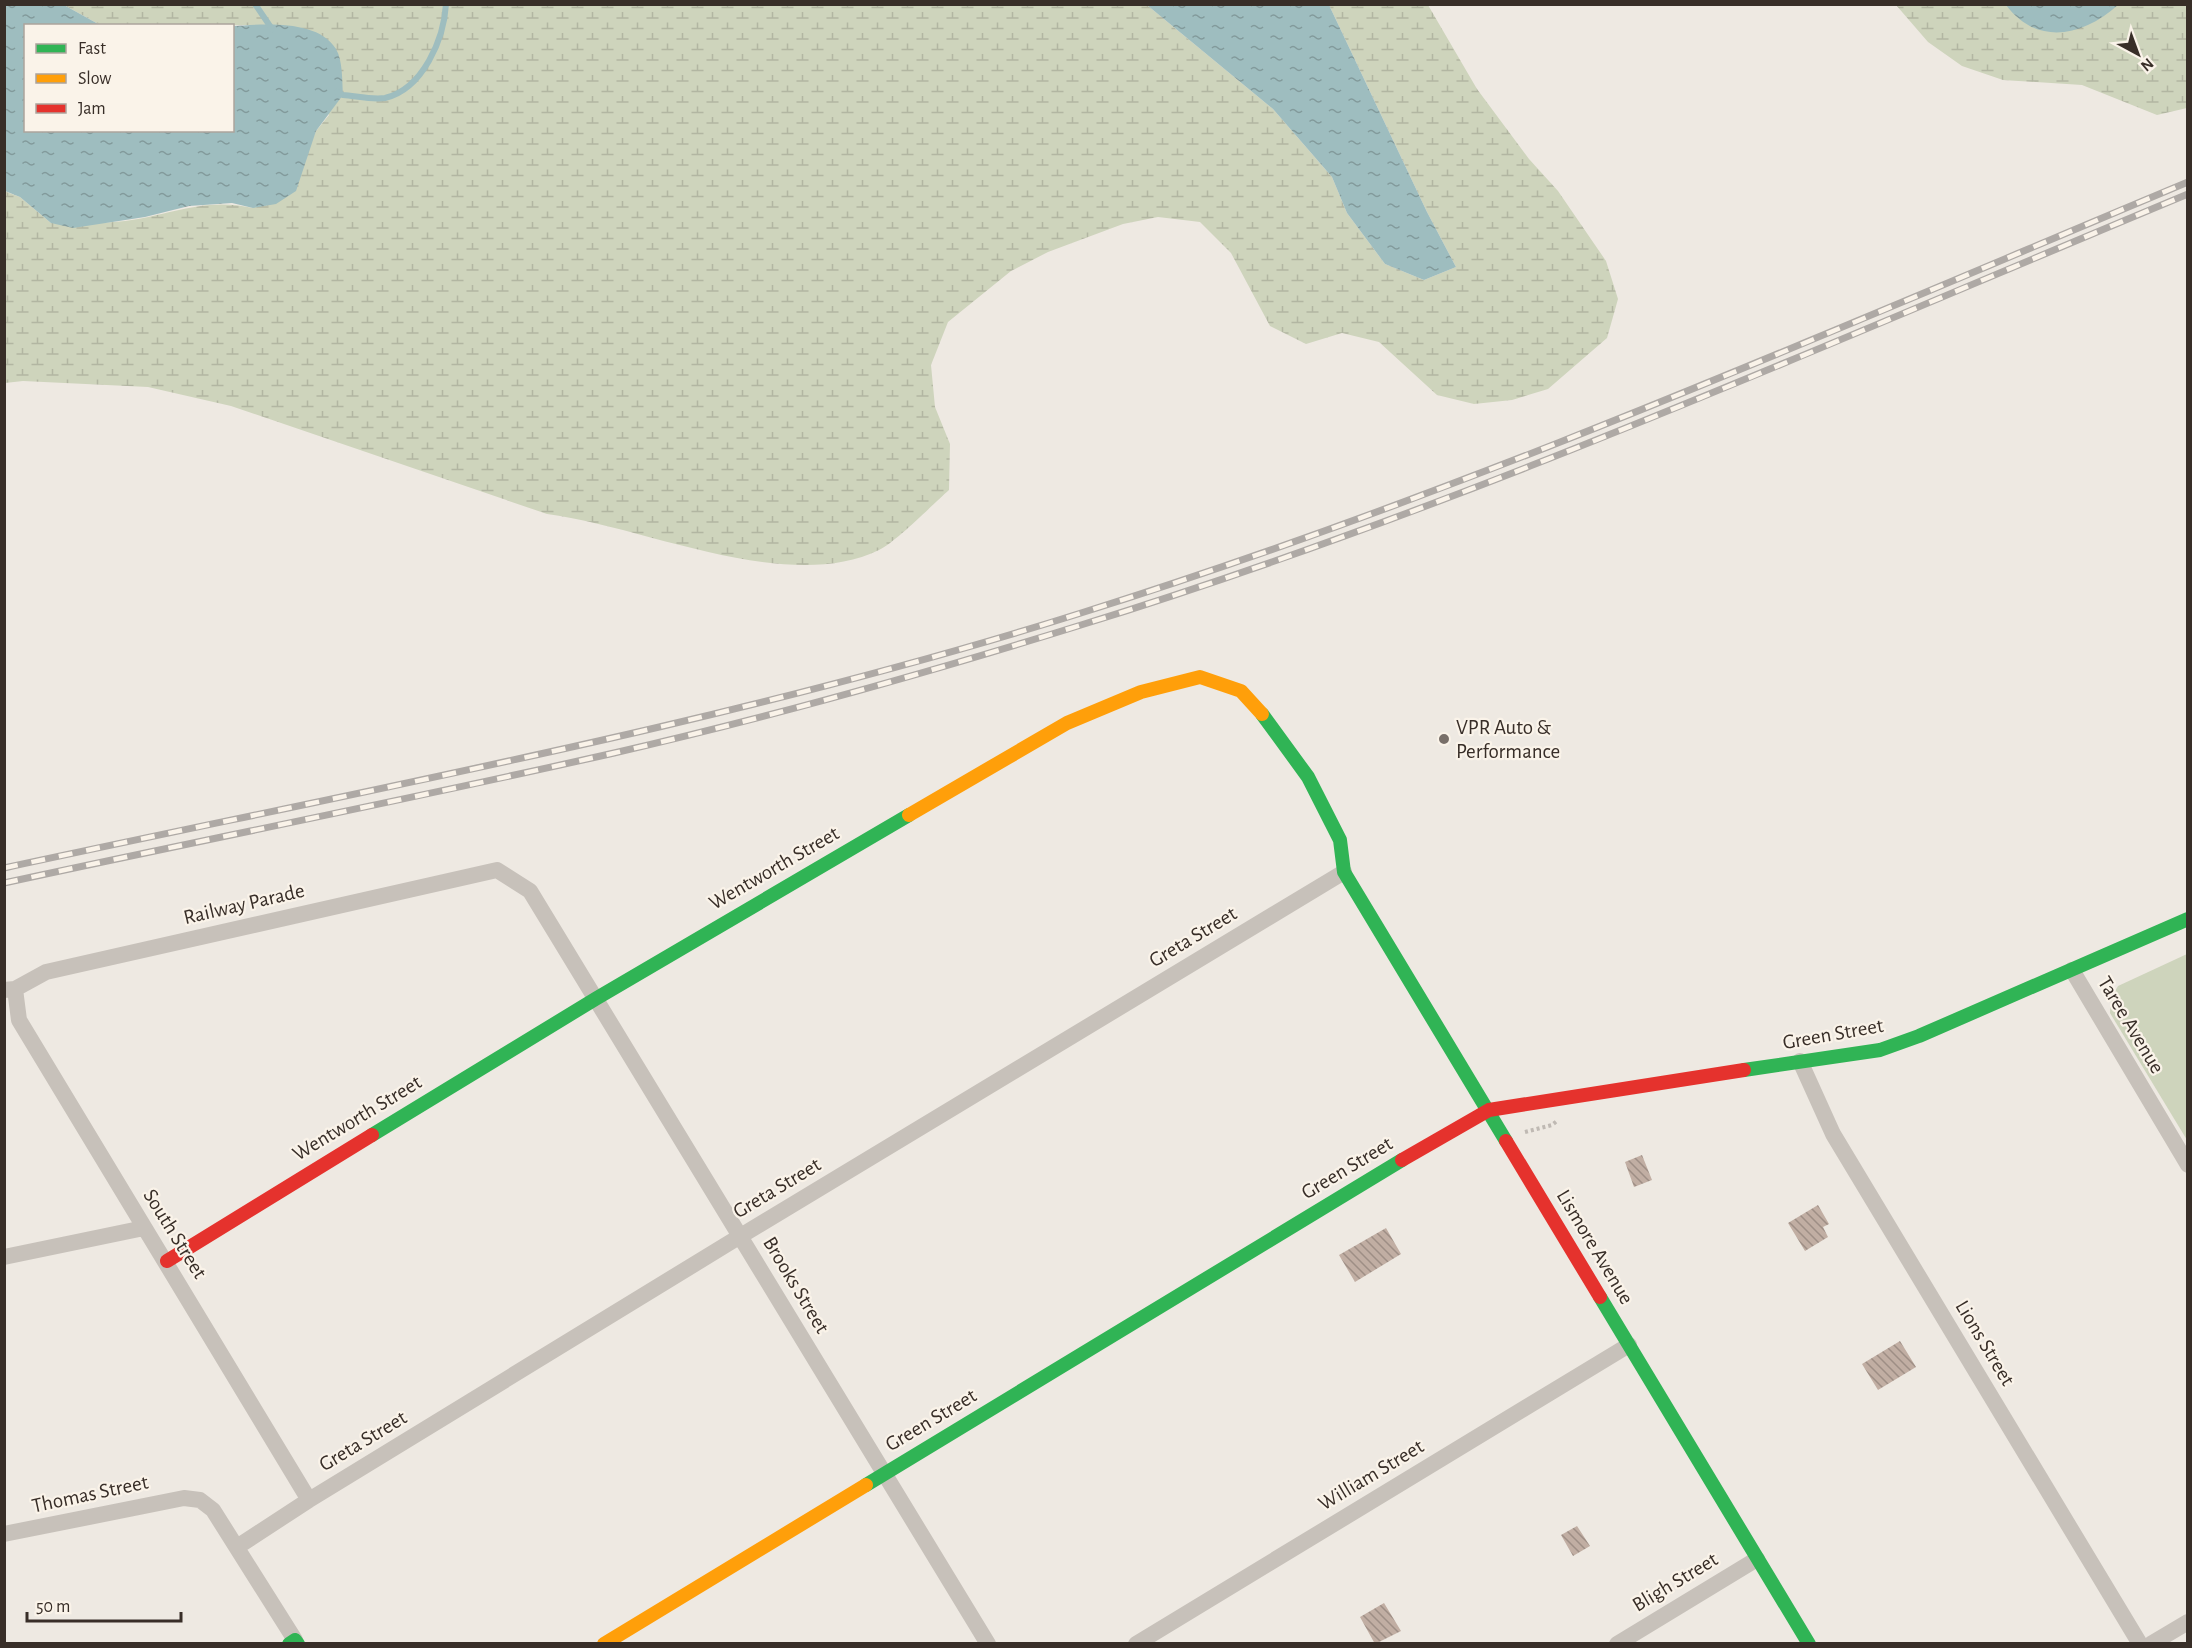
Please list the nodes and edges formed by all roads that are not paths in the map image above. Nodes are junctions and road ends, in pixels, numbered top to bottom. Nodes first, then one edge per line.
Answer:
1 (497, 870) joint
2 (1344, 872) junction
3 (2187, 919) edge
4 (2072, 970) junction
5 (10, 990) edge
6 (597, 998) junction
7 (1800, 1061) junction
8 (1489, 1110) junction
9 (2187, 1165) edge
10 (144, 1228) junction
11 (740, 1236) junction
12 (4, 1257) edge
13 (167, 1261) junction
14 (1629, 1345) junction
15 (884, 1473) junction
16 (309, 1500) junction
17 (4, 1534) edge
18 (237, 1547) junction
19 (1757, 1559) junction
20 (2187, 1622) edge
21 (294, 1642) edge
22 (604, 1644) edge
23 (988, 1644) edge
24 (1136, 1644) edge
25 (1617, 1644) edge
26 (1809, 1644) edge
27 (2140, 1644) edge
28 (2151, 1644) edge

1 - 5 street, Railway Parade
1 - 6 street, Brooks Street
2 - 6 street, Wentworth Street
2 - 8 street, Lismore Avenue
2 - 11 street, Greta Street
3 - 4 street, Green Street
4 - 7 street, Green Street
4 - 9 street, Taree Avenue
5 - 10 street, South Street
6 - 11 street, Brooks Street
6 - 13 street, Wentworth Street
7 - 8 street, Green Street
7 - 27 street, Lions Street
8 - 14 street, Lismore Avenue
8 - 15 street, Green Street
10 - 12 street
10 - 13 street, South Street
11 - 15 street, Brooks Street
11 - 16 street, Greta Street
13 - 16 street, South Street
14 - 19 street, Lismore Avenue
14 - 24 street, William Street
15 - 22 street, Green Street
15 - 23 street, Brooks Street
16 - 18 street, Greta Street
17 - 18 street, Thomas Street
18 - 21 street
19 - 25 street, Bligh Street
19 - 26 street, Lismore Avenue
20 - 28 street

